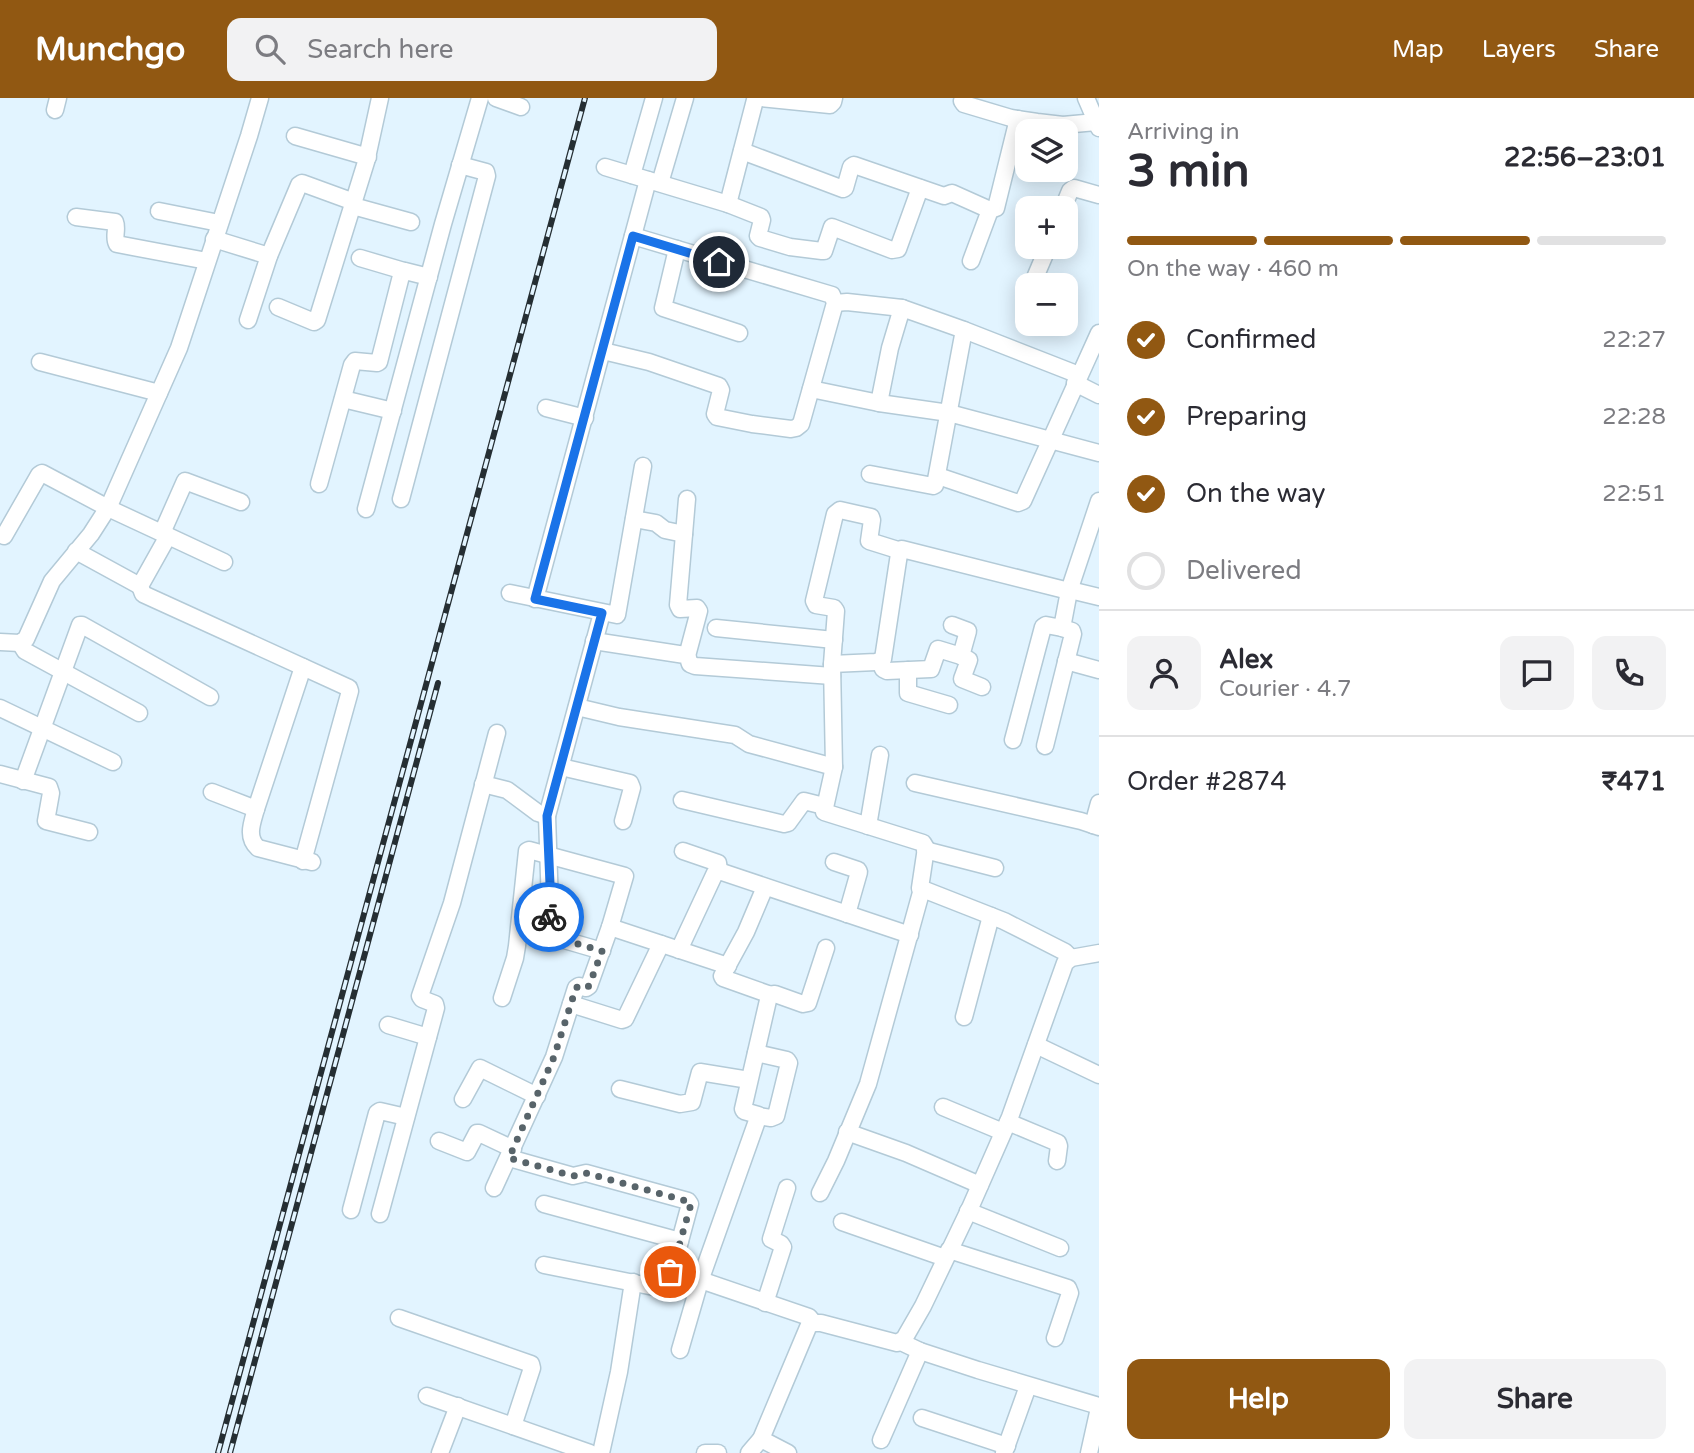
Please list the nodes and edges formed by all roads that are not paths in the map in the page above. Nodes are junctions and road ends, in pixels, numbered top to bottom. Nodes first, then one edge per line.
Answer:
1 (260, 98) edge
2 (380, 98) edge
3 (480, 98) edge
4 (654, 98) edge
5 (685, 98) edge
6 (768, 98) edge
7 (834, 98) edge
8 (963, 98) edge
9 (1086, 98) edge
10 (1018, 119) edge
11 (1078, 125) edge
12 (1097, 125) edge
13 (1015, 131) edge
14 (295, 136) dead end
15 (742, 151) junction
16 (368, 157) junction
17 (460, 165) junction
18 (606, 167) dead end
19 (632, 175) junction
20 (654, 182) junction
21 (920, 188) junction
22 (1099, 195) edge
23 (1068, 196) edge
24 (354, 204) junction
25 (728, 204) junction
26 (990, 210) junction
27 (159, 211) dead end
28 (76, 217) dead end
29 (411, 222) dead end
30 (219, 223) junction
31 (633, 236) junction
32 (214, 239) junction
33 (677, 249) junction
34 (269, 256) junction
35 (360, 258) dead end
36 (207, 261) junction
37 (971, 261) dead end
38 (404, 271) junction
39 (429, 277) junction
40 (835, 303) junction
41 (278, 307) dead end
42 (902, 308) junction
43 (247, 320) dead end
44 (964, 330) junction
45 (739, 333) dead end
46 (1099, 333) edge
47 (603, 351) junction
48 (40, 362) dead end
49 (1077, 379) junction
50 (811, 389) junction
51 (159, 393) junction
52 (1099, 395) edge
53 (343, 399) junction
54 (879, 403) junction
55 (545, 408) dead end
56 (393, 411) junction
57 (949, 413) junction
58 (585, 418) junction
59 (1050, 440) junction
60 (1099, 453) edge
61 (643, 466) dead end
62 (870, 474) dead end
63 (938, 476) junction
64 (319, 484) dead end
65 (401, 499) dead end
66 (687, 499) dead end
67 (1099, 501) edge
68 (241, 502) dead end
69 (108, 508) junction
70 (366, 509) dead end
71 (634, 519) junction
72 (165, 534) junction
73 (684, 534) junction
74 (4, 536) dead end
75 (76, 551) junction
76 (901, 551) junction
77 (224, 562) dead end
78 (140, 586) junction
79 (1069, 591) junction
80 (510, 593) dead end
81 (1099, 597) edge
82 (535, 599) junction
83 (602, 613) junction
84 (952, 625) dead end
85 (716, 628) dead end
86 (1062, 628) junction
87 (834, 640) junction
88 (594, 641) junction
89 (0, 642) edge
90 (20, 643) junction
91 (687, 656) junction
92 (961, 656) junction
93 (880, 661) junction
94 (1066, 661) junction
95 (303, 667) junction
96 (832, 670) junction
97 (908, 670) junction
98 (1099, 670) edge
99 (63, 671) junction
100 (982, 687) dead end
101 (210, 697) dead end
102 (949, 705) dead end
103 (577, 707) junction
104 (0, 708) edge
105 (139, 713) dead end
106 (42, 727) junction
107 (497, 733) dead end
108 (1013, 740) dead end
109 (1045, 746) dead end
110 (880, 755) dead end
111 (113, 762) dead end
112 (561, 767) junction
113 (834, 767) junction
114 (0, 774) edge
115 (23, 781) junction
116 (915, 783) dead end
117 (483, 784) junction
118 (212, 792) dead end
119 (682, 800) dead end
120 (1099, 803) edge
121 (824, 806) junction
122 (256, 809) junction
123 (547, 816) junction
124 (623, 821) dead end
125 (868, 826) junction
126 (1096, 826) edge
127 (89, 832) dead end
128 (925, 850) junction
129 (684, 851) dead end
130 (549, 855) junction
131 (834, 862) dead end
132 (995, 868) dead end
133 (719, 871) junction
134 (765, 887) junction
135 (922, 889) junction
136 (847, 914) junction
137 (991, 916) junction
138 (610, 927) junction
139 (910, 935) junction
140 (660, 944) junction
141 (826, 948) dead end
142 (679, 950) junction
143 (602, 951) junction
144 (1098, 955) edge
145 (1071, 958) junction
146 (728, 966) junction
147 (768, 995) junction
148 (502, 998) dead end
149 (571, 1004) junction
150 (964, 1017) dead end
151 (388, 1025) dead end
152 (428, 1037) junction
153 (1036, 1045) junction
154 (756, 1053) junction
155 (1099, 1075) edge
156 (750, 1080) junction
157 (621, 1088) dead end
158 (537, 1096) junction
159 (463, 1099) dead end
160 (943, 1107) dead end
161 (758, 1116) junction
162 (406, 1117) junction
163 (1005, 1127) junction
164 (847, 1132) junction
165 (439, 1141) dead end
166 (511, 1154) junction
167 (1057, 1161) dead end
168 (980, 1185) junction
169 (494, 1188) dead end
170 (787, 1188) dead end
171 (820, 1193) dead end
172 (544, 1204) dead end
173 (351, 1210) dead end
174 (968, 1211) junction
175 (380, 1214) dead end
176 (842, 1222) dead end
177 (680, 1241) junction
178 (1060, 1248) dead end
179 (947, 1254) junction
180 (544, 1265) dead end
181 (674, 1271) junction
182 (700, 1281) junction
183 (633, 1282) junction
184 (765, 1303) junction
185 (399, 1318) dead end
186 (814, 1323) junction
187 (1055, 1338) dead end
188 (901, 1342) junction
189 (680, 1350) dead end
190 (920, 1351) junction
191 (1028, 1386) junction
192 (427, 1396) dead end
193 (457, 1406) junction
194 (1099, 1407) edge
195 (922, 1418) dead end
196 (513, 1426) junction
197 (761, 1439) junction
198 (881, 1440) dead end
199 (1005, 1450) edge
200 (440, 1453) edge
201 (590, 1453) edge
202 (601, 1453) edge
203 (705, 1453) edge
204 (718, 1453) edge
205 (749, 1453) edge
206 (788, 1453) edge
207 (1089, 1453) edge

1 - 30 street
2 - 16 street
3 - 17 street
4 - 19 street
5 - 20 street
6 - 7 street
6 - 15 street
8 - 10 street
9 - 12 street
11 - 12 street
13 - 26 street
14 - 16 street
15 - 21 street
15 - 25 street
16 - 24 street
17 - 39 street
17 - 65 street
18 - 19 street
19 - 20 street
20 - 25 street
20 - 31 street
21 - 25 street
21 - 26 street
22 - 23 street
24 - 29 street
24 - 34 street
24 - 41 street
26 - 37 street
27 - 30 street
28 - 36 street
30 - 32 street
31 - 33 street
31 - 47 street
32 - 34 street
32 - 36 street
33 - 40 street
33 - 45 street
34 - 43 street
35 - 38 street
36 - 51 street
38 - 39 street
38 - 53 street
39 - 56 street
40 - 42 street
40 - 50 street
42 - 44 street
42 - 54 street
44 - 49 street
44 - 57 street
46 - 49 street
47 - 50 street
47 - 58 street
48 - 51 street
49 - 52 street
49 - 59 street
50 - 54 street
51 - 69 street
53 - 56 street
53 - 64 street
54 - 57 street
55 - 58 street
56 - 70 street
57 - 59 street
57 - 63 street
58 - 82 street
59 - 60 street
59 - 63 street
61 - 71 street
62 - 63 street
66 - 73 street
67 - 79 street
68 - 72 street
69 - 72 street
69 - 74 street
69 - 75 street
71 - 73 street
71 - 83 street
72 - 77 street
72 - 78 street
73 - 91 street
75 - 78 street
75 - 90 street
76 - 79 street
76 - 87 street
76 - 93 street
78 - 95 street
79 - 81 street
79 - 86 street
80 - 82 street
82 - 83 street
83 - 88 street
84 - 92 street
85 - 87 street
86 - 94 street
86 - 108 street
87 - 96 street
88 - 91 street
88 - 103 street
89 - 90 street
90 - 99 street
91 - 96 street
92 - 97 street
92 - 100 street
93 - 96 street
93 - 97 street
94 - 98 street
94 - 109 street
95 - 122 street
95 - 122 street
96 - 113 street
97 - 102 street
99 - 101 street
99 - 105 street
99 - 106 street
103 - 112 street
103 - 113 street
104 - 106 street
106 - 111 street
106 - 115 street
107 - 117 street
110 - 125 street
112 - 123 street
112 - 124 street
113 - 121 street
114 - 115 street
115 - 127 street
116 - 126 street
117 - 123 street
117 - 152 street
118 - 122 street
119 - 121 street
120 - 126 street
121 - 125 street
123 - 130 street
125 - 128 street
128 - 132 street
128 - 135 street
129 - 133 street
130 - 138 street
130 - 143 street
130 - 148 street
131 - 136 street
133 - 134 street
133 - 142 street
134 - 136 street
134 - 146 street
135 - 137 street
135 - 139 street
136 - 139 street
137 - 145 street
137 - 150 street
138 - 140 street
138 - 143 street
139 - 164 street
140 - 142 street
140 - 149 street
141 - 147 street
142 - 146 street
143 - 149 street
144 - 145 street
145 - 153 street
146 - 147 street
147 - 154 street
149 - 158 street
151 - 152 street
152 - 162 street
153 - 155 street
153 - 163 street
154 - 156 street
154 - 161 street
156 - 157 street
156 - 161 street
158 - 159 street
158 - 166 street
160 - 163 street
161 - 182 street
162 - 173 street
162 - 175 street
163 - 167 street
163 - 168 street
164 - 168 street
164 - 171 street
165 - 166 street
166 - 169 street
166 - 177 street
168 - 174 street
170 - 184 street
172 - 177 street
174 - 178 street
174 - 179 street
176 - 179 street
177 - 181 street
179 - 187 street
179 - 188 street
180 - 183 street
181 - 182 street
181 - 183 street
182 - 184 street
182 - 189 street
183 - 202 street
184 - 186 street
185 - 196 street
186 - 188 street
186 - 197 street
188 - 190 street
190 - 191 street
190 - 198 street
191 - 194 street
191 - 199 street
192 - 193 street
193 - 196 street
193 - 200 street
194 - 207 street
195 - 199 street
196 - 201 street
197 - 205 street
197 - 206 street
203 - 204 street

